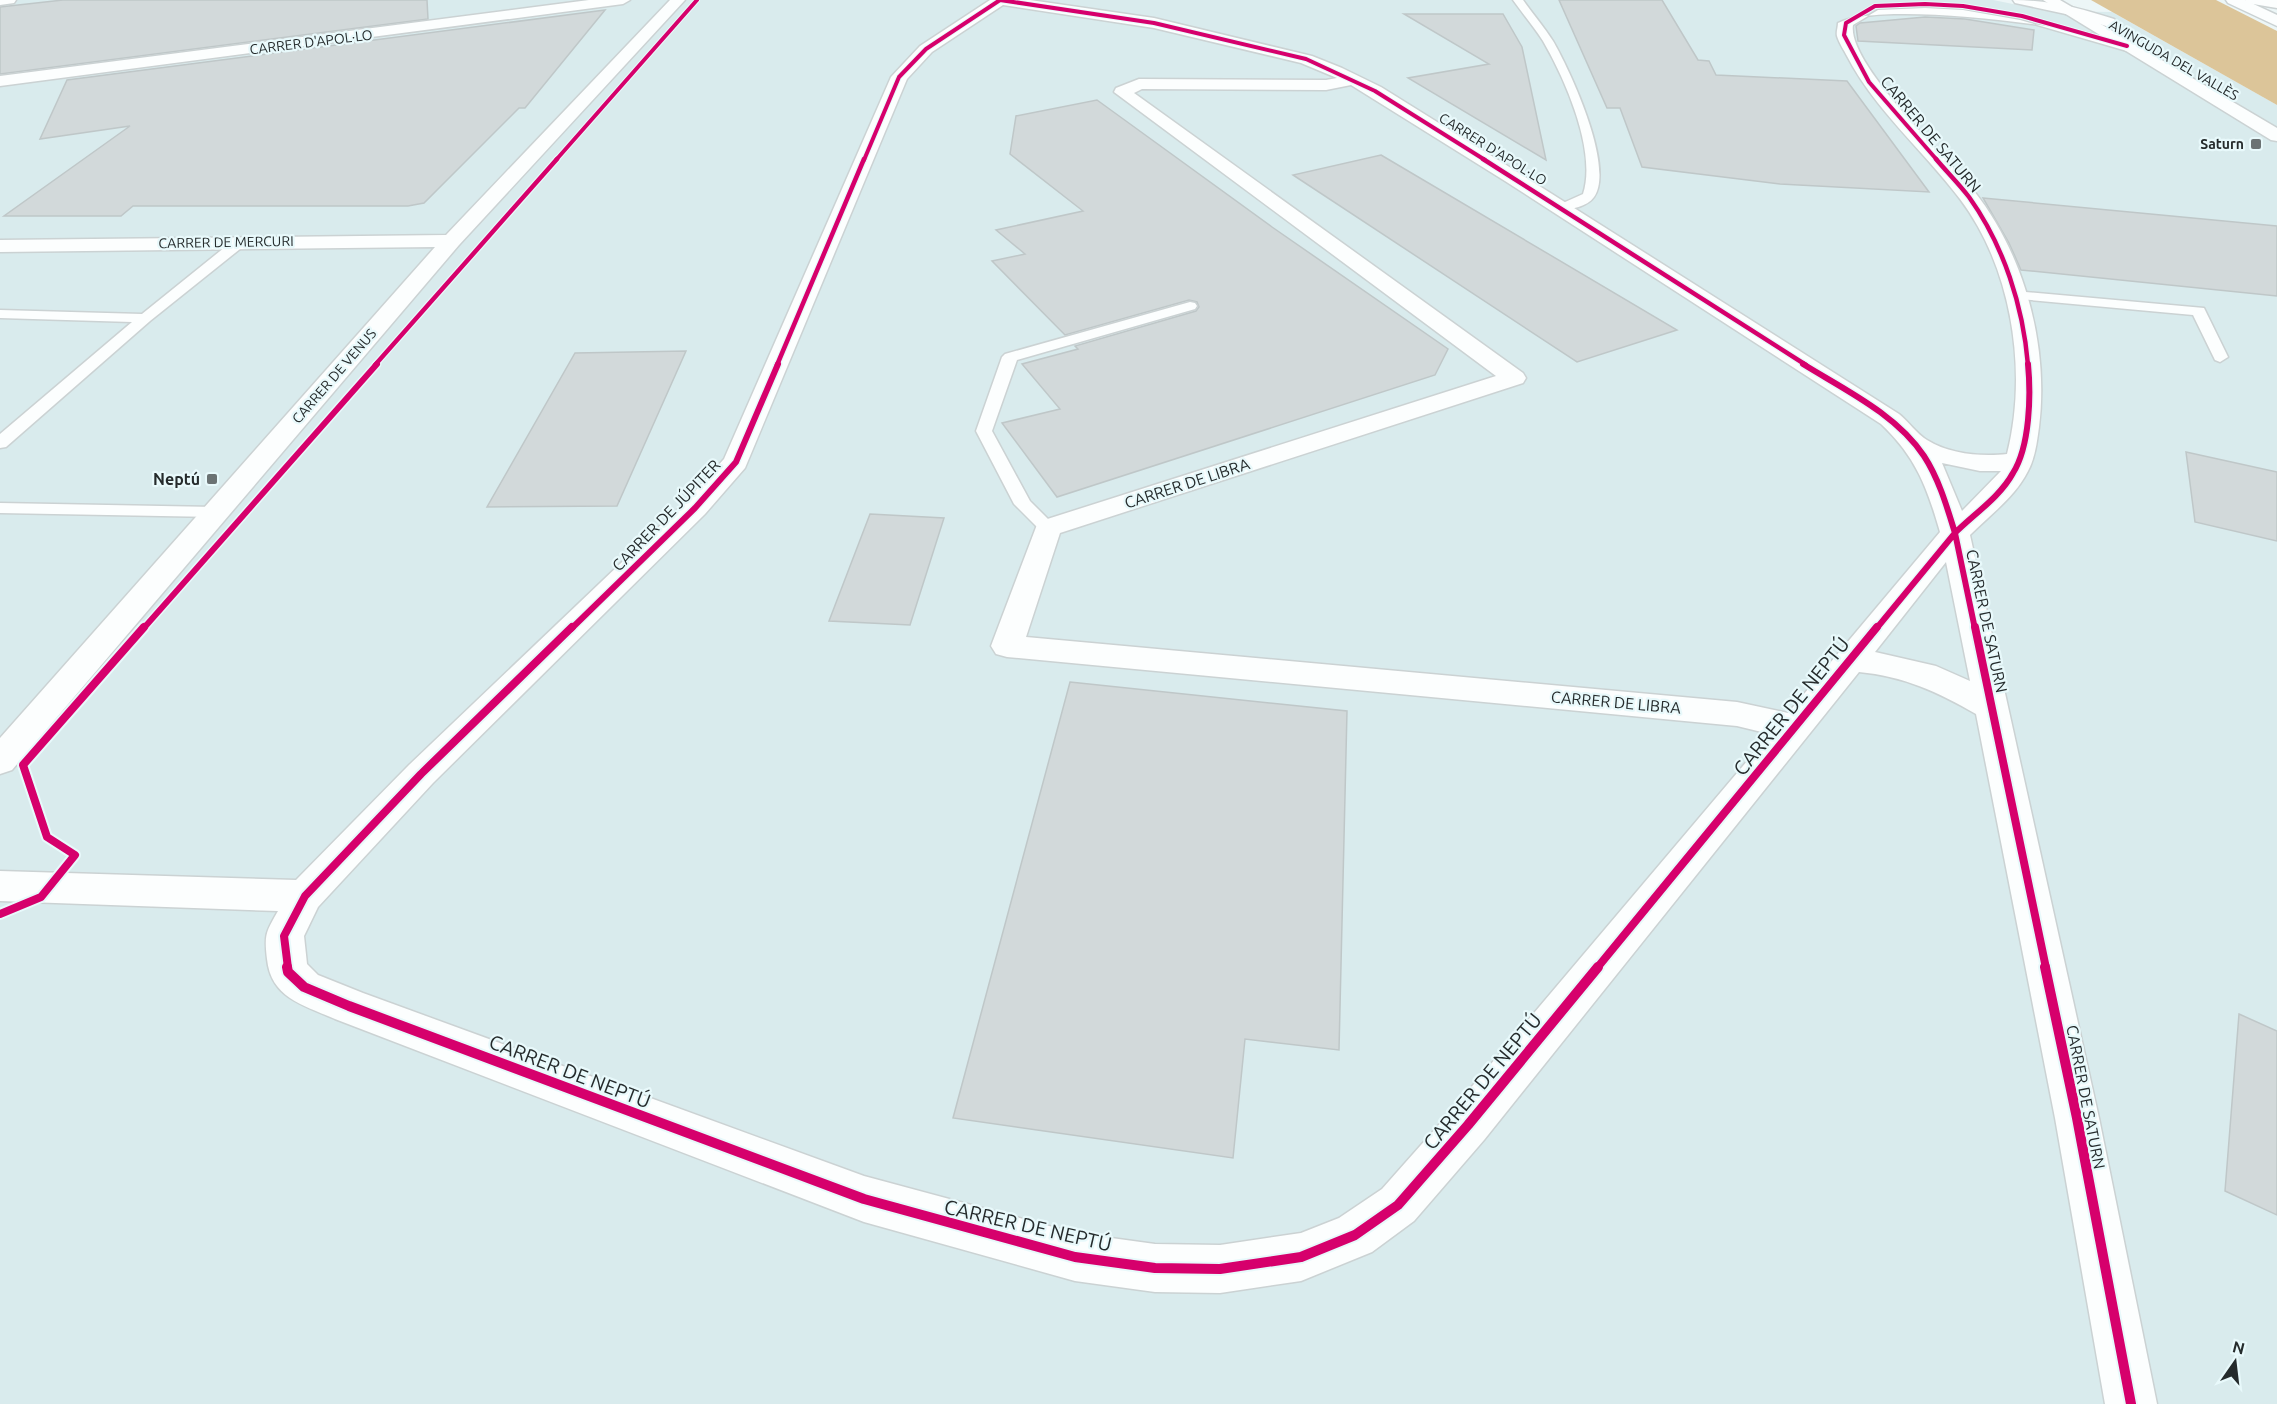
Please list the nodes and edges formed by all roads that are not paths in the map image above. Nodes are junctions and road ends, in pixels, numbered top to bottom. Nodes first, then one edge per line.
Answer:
1 (9, 0) edge
2 (623, 0) edge
3 (678, 0) edge
4 (1000, 0) edge
5 (1518, 0) edge
6 (2233, 0) edge
7 (2242, 0) edge
8 (2252, 0) edge
9 (0, 1) edge
10 (2030, 4) edge
11 (2067, 4) edge
12 (2277, 4) edge
13 (2277, 19) edge
14 (2127, 46) junction
15 (1354, 80) junction
16 (0, 81) edge
17 (2203, 90) junction
18 (2277, 121) edge
19 (2277, 136) edge
20 (2277, 151) edge
21 (1560, 207) junction
22 (452, 241) junction
23 (240, 242) junction
24 (0, 246) edge
25 (2014, 295) junction
26 (1190, 306) dead end
27 (0, 314) edge
28 (145, 318) junction
29 (2220, 357) dead end
30 (0, 443) edge
31 (1918, 446) junction
32 (2018, 460) junction
33 (0, 508) edge
34 (215, 512) junction
35 (1048, 528) junction
36 (1955, 533) junction
37 (1850, 660) junction
38 (1991, 708) junction
39 (1795, 727) junction
40 (0, 761) edge
41 (0, 886) edge
42 (305, 896) junction
43 (2130, 1404) edge

1 - 9 main road
2 - 16 main road, CARRER D'APOL·LO
3 - 22 main road, CARRER DE VENUS
4 - 15 main road, CARRER D'APOL·LO
4 - 42 main road, CARRER DE JÚPITER
5 - 21 lane
6 - 13 main road
7 - 13 main road
8 - 12 main road
10 - 11 main road, AVINGUDA DEL VALLÈS
10 - 14 main road, CARRER DE SATURN
10 - 25 main road, CARRER DE SATURN
11 - 14 main road, AVINGUDA DEL VALLÈS
11 - 18 main road, AVINGUDA DEL VALLÈS
14 - 17 main road, AVINGUDA DEL VALLÈS
15 - 21 main road, CARRER D'APOL·LO
15 - 35 main road, CARRER DE LIBRA
17 - 19 main road, AVINGUDA DEL VALLÈS
17 - 20 main road
21 - 31 main road, CARRER D'APOL·LO
22 - 23 main road, CARRER DE MERCURI
22 - 34 main road, CARRER DE VENUS
23 - 24 main road, CARRER DE MERCURI
23 - 28 lane
25 - 29 lane
25 - 32 main road, CARRER DE SATURN
26 - 35 lane
27 - 28 lane
28 - 30 lane
31 - 32 main road, CARRER D'APOL·LO
31 - 36 main road, CARRER D'APOL·LO
32 - 36 main road, CARRER DE SATURN
33 - 34 lane
34 - 40 main road, CARRER DE VENUS
35 - 39 main road, CARRER DE LIBRA
36 - 37 main road, CARRER DE NEPTÚ
36 - 38 main road, CARRER DE SATURN
37 - 38 main road, CARRER DE SATURN
37 - 39 main road, CARRER DE NEPTÚ
38 - 43 main road, CARRER DE SATURN
39 - 42 main road, CARRER DE NEPTÚ
41 - 42 main road

